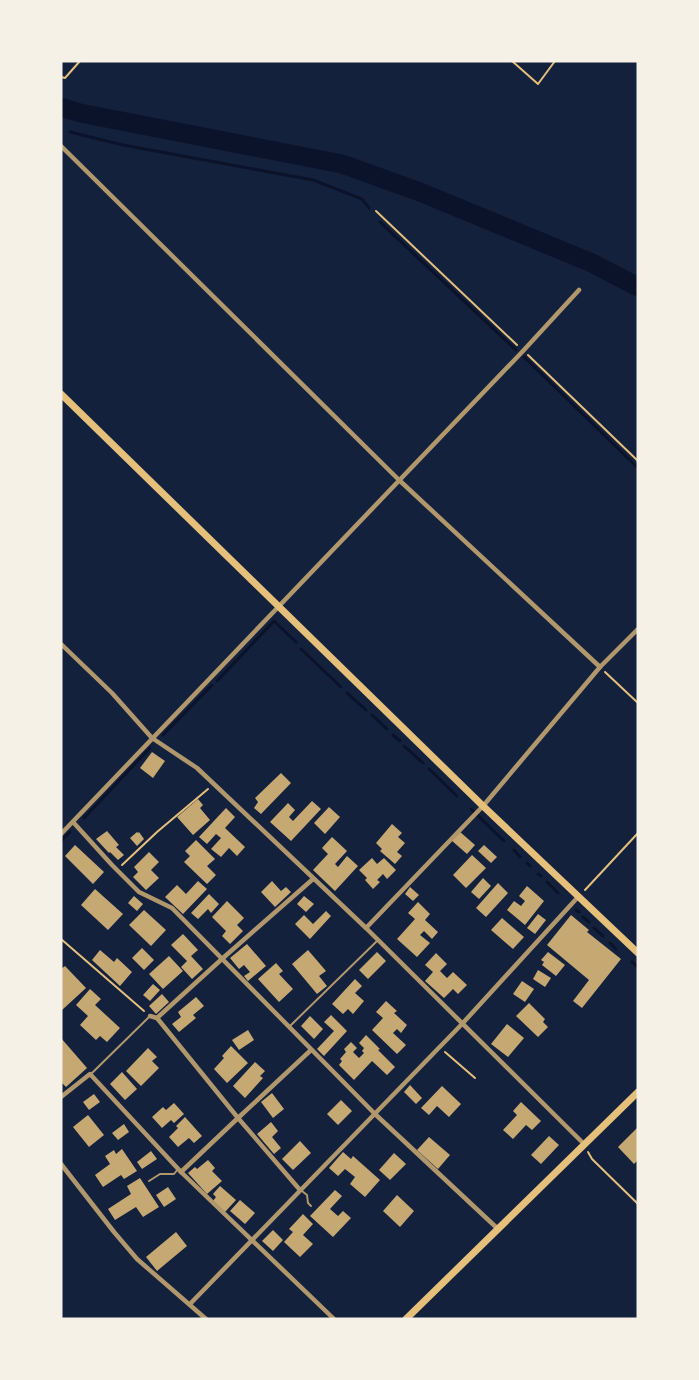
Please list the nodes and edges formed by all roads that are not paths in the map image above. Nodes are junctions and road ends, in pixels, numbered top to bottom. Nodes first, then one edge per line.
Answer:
1 (61, 146) edge
2 (579, 290) dead end
3 (61, 394) edge
4 (399, 480) junction
5 (278, 607) junction
6 (638, 629) edge
7 (61, 644) edge
8 (600, 668) junction
9 (152, 738) junction
10 (484, 806) junction
11 (72, 822) junction
12 (61, 834) edge
13 (313, 879) junction
14 (578, 897) junction
15 (366, 928) junction
16 (377, 940) junction
17 (638, 953) edge
18 (223, 958) junction
19 (150, 1016) joint
20 (157, 1018) junction
21 (462, 1024) junction
22 (289, 1027) junction
23 (311, 1050) junction
24 (90, 1074) junction
25 (638, 1092) edge
26 (61, 1097) edge
27 (375, 1114) junction
28 (238, 1118) junction
29 (584, 1144) junction
30 (61, 1164) edge
31 (179, 1171) junction
32 (149, 1182) dead end
33 (300, 1190) junction
34 (311, 1206) dead end
35 (498, 1228) junction
36 (252, 1241) junction
37 (190, 1304) junction
38 (206, 1319) edge
39 (334, 1319) edge
40 (406, 1319) edge

1 - 4 street
2 - 4 street
3 - 5 main road
4 - 5 street
4 - 8 street
5 - 9 street
5 - 10 main road
6 - 8 street
7 - 9 street
8 - 10 street
9 - 11 street
9 - 13 street
10 - 14 main road
10 - 15 street
11 - 12 street
11 - 18 street
13 - 15 street
13 - 18 street
14 - 17 main road
14 - 21 street
15 - 16 street
16 - 21 street
16 - 22 lane
18 - 20 street
18 - 22 street
19 - 20 street
19 - 24 lane
20 - 28 street
21 - 27 street
21 - 29 street
22 - 23 street
23 - 27 street
23 - 28 street
24 - 26 street
24 - 31 street
25 - 29 main road
27 - 33 street
27 - 35 street
28 - 31 street
28 - 33 street
29 - 35 main road
30 - 37 street
31 - 32 lane
31 - 36 street
33 - 34 lane
33 - 36 street
35 - 40 main road
36 - 37 street
36 - 39 street
37 - 38 street

